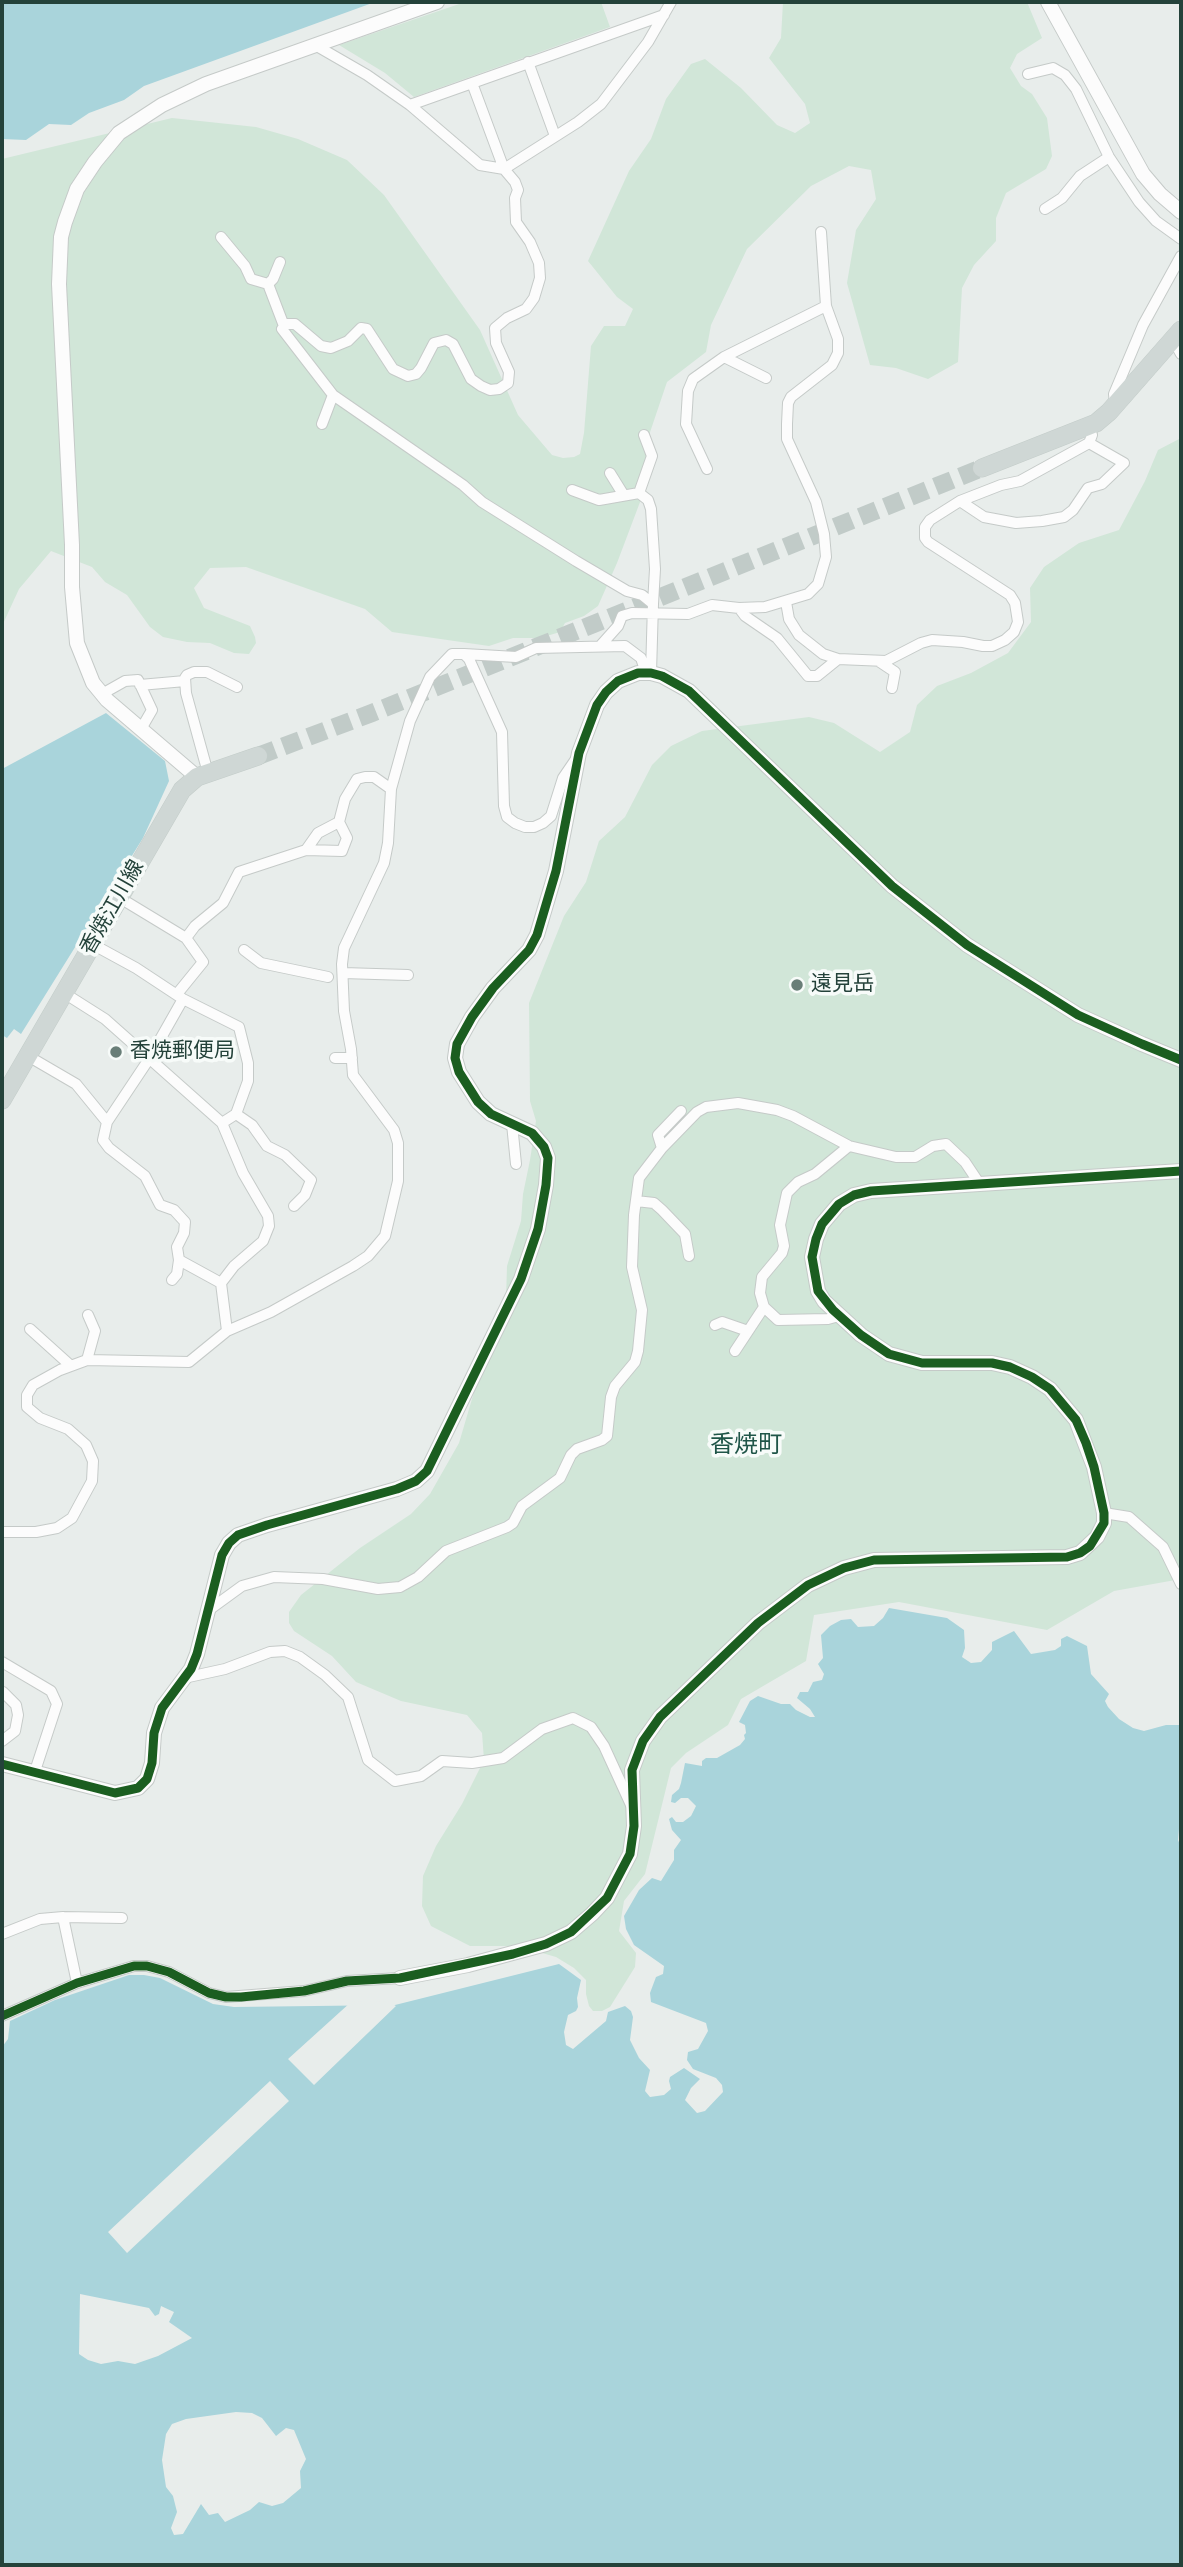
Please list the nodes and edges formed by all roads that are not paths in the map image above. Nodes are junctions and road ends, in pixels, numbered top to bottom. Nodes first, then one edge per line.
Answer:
1 (437, 2) edge
2 (671, 2) edge
3 (1048, 2) edge
4 (664, 15) junction
5 (315, 45) junction
6 (528, 62) junction
7 (1028, 74) dead end
8 (472, 83) junction
9 (410, 105) junction
10 (555, 136) junction
11 (1109, 157) junction
12 (504, 169) junction
13 (1045, 209) dead end
14 (1181, 212) edge
15 (821, 232) dead end
16 (221, 237) dead end
17 (1181, 239) edge
18 (1181, 256) edge
19 (280, 262) dead end
20 (268, 284) junction
21 (826, 306) junction
22 (284, 326) junction
23 (1178, 341) edge
24 (724, 357) junction
25 (766, 378) dead end
26 (333, 395) junction
27 (1115, 405) junction
28 (322, 424) dead end
29 (644, 435) dead end
30 (1089, 435) junction
31 (982, 468) tunnel mouth
32 (707, 469) dead end
33 (610, 473) dead end
34 (572, 489) dead end
35 (639, 492) junction
36 (623, 494) junction
37 (960, 501) junction
38 (786, 602) junction
39 (739, 608) junction
40 (653, 610) junction
41 (601, 645) junction
42 (464, 654) junction
43 (838, 659) junction
44 (880, 662) junction
45 (649, 673) junction
46 (185, 681) junction
47 (140, 685) junction
48 (237, 687) dead end
49 (892, 688) dead end
50 (102, 694) junction
51 (141, 729) junction
52 (579, 753) junction
53 (258, 756) tunnel mouth
54 (202, 775) junction
55 (391, 789) junction
56 (339, 822) junction
57 (306, 850) junction
58 (120, 898) junction
59 (186, 938) junction
60 (92, 944) junction
61 (244, 950) dead end
62 (343, 973) junction
63 (408, 975) dead end
64 (328, 977) dead end
65 (64, 993) junction
66 (180, 997) junction
67 (28, 1056) junction
68 (335, 1058) dead end
69 (352, 1058) junction
70 (149, 1059) junction
71 (1181, 1060) edge
72 (2, 1100) edge
73 (681, 1111) dead end
74 (236, 1114) junction
75 (107, 1122) junction
76 (222, 1124) junction
77 (512, 1124) junction
78 (849, 1146) junction
79 (662, 1148) junction
80 (516, 1164) dead end
81 (1181, 1171) edge
82 (979, 1183) junction
83 (636, 1201) junction
84 (294, 1206) dead end
85 (689, 1256) dead end
86 (179, 1260) junction
87 (172, 1280) dead end
88 (221, 1283) junction
89 (764, 1307) junction
90 (89, 1315) dead end
91 (839, 1316) junction
92 (715, 1325) dead end
93 (30, 1329) dead end
94 (227, 1331) junction
95 (748, 1331) junction
96 (735, 1350) dead end
97 (87, 1360) junction
98 (71, 1366) junction
99 (1104, 1513) junction
100 (2, 1532) edge
101 (1181, 1584) edge
102 (209, 1610) junction
103 (2, 1662) edge
104 (184, 1678) junction
105 (3, 1692) edge
106 (2, 1741) edge
107 (2, 1764) edge
108 (35, 1771) junction
109 (633, 1809) junction
110 (63, 1917) junction
111 (122, 1918) dead end
112 (2, 1934) edge
113 (400, 1978) joint
114 (77, 1983) junction
115 (2, 2016) edge

1 - 5 street
2 - 4 street
3 - 14 street
4 - 6 street
4 - 10 street
5 - 9 street
5 - 50 street
6 - 8 street
6 - 10 street
7 - 11 street
8 - 9 street
8 - 12 street
9 - 12 street
10 - 12 street
11 - 13 street
11 - 17 street
12 - 22 street
15 - 21 street
16 - 20 street
18 - 27 street
19 - 20 street
20 - 22 street
21 - 24 street
21 - 38 street
22 - 26 street
23 - 27 main road
24 - 25 street
24 - 32 street
26 - 28 street
26 - 40 street
27 - 30 main road
29 - 35 street
30 - 31 main road
30 - 37 street
30 - 37 street
33 - 36 street
34 - 36 street
35 - 36 street
35 - 40 street
37 - 44 street
38 - 39 street
38 - 43 street
39 - 40 street
39 - 43 street
40 - 41 street
40 - 45 street
41 - 42 street
41 - 45 street
42 - 52 street
42 - 55 street
43 - 44 street
44 - 49 street
45 - 52 street
45 - 71 street
46 - 47 street
46 - 48 street
46 - 54 street
47 - 50 street
47 - 51 street
50 - 51 street
51 - 54 street
52 - 77 street
53 - 54 main road, 香焼江川線
54 - 58 main road, 香焼江川線
55 - 56 street
55 - 62 street
56 - 57 street
56 - 57 street
57 - 59 street
58 - 59 street
58 - 60 main road, 香焼江川線
59 - 66 street
60 - 65 main road, 香焼江川線
60 - 66 street
61 - 64 street
62 - 63 street
62 - 69 street
65 - 67 main road, 香焼江川線
65 - 70 street
66 - 70 street
66 - 74 street
67 - 72 main road, 香焼江川線
67 - 75 street
68 - 69 street
69 - 94 street
70 - 75 street
70 - 76 street
73 - 79 street
74 - 76 street
74 - 84 street
75 - 86 street
76 - 88 street
77 - 80 street
77 - 102 street
78 - 79 street
78 - 82 street
78 - 89 street
79 - 83 street
81 - 82 street
82 - 91 street
83 - 85 street
83 - 102 street
86 - 87 street
86 - 88 street
88 - 94 street
89 - 91 street
89 - 95 street
90 - 97 street
91 - 99 street
92 - 95 street
93 - 98 street
94 - 97 street
95 - 96 street
97 - 98 street
98 - 100 street
99 - 101 street
99 - 109 street
102 - 104 street
103 - 108 street
104 - 108 street
104 - 109 street
105 - 106 street
107 - 108 street
109 - 113 street
110 - 111 street
110 - 112 street
110 - 114 street
113 - 114 street
114 - 115 street

